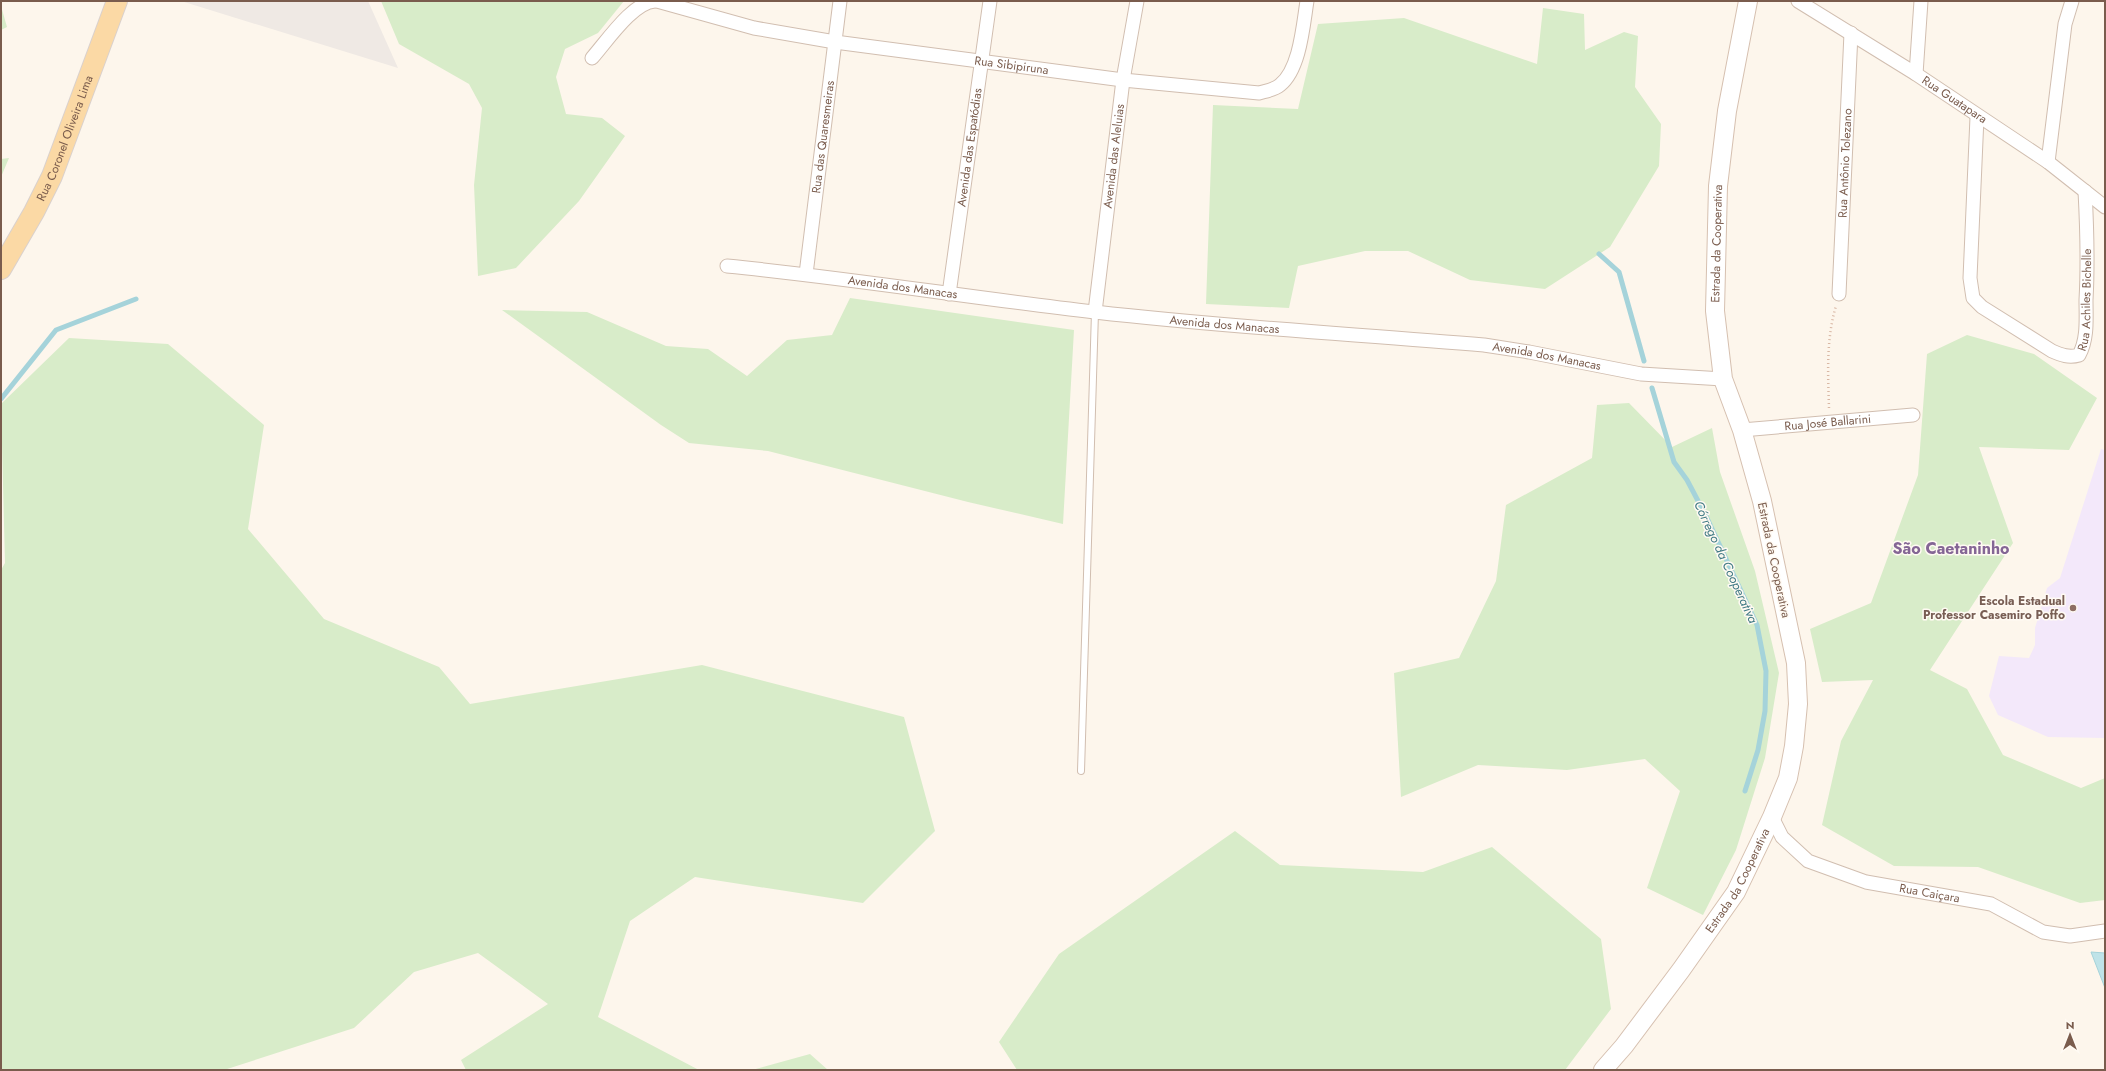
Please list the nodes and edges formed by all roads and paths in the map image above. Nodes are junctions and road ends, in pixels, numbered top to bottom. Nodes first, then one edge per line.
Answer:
1 (117, 1) edge
2 (656, 1) edge
3 (840, 1) edge
4 (990, 1) edge
5 (1137, 1) edge
6 (1307, 1) edge
7 (1748, 1) edge
8 (1798, 1) edge
9 (1921, 1) edge
10 (2072, 1) edge
11 (1851, 33) junction
12 (834, 42) junction
13 (592, 58) dead end
14 (982, 62) junction
15 (1916, 74) junction
16 (1124, 80) junction
17 (1978, 116) junction
18 (2048, 162) junction
19 (2085, 192) junction
20 (2105, 207) edge
21 (727, 266) dead end
22 (1, 269) edge
23 (806, 274) junction
24 (949, 294) junction
25 (1839, 294) joint
26 (1094, 312) junction
27 (1723, 379) junction
28 (1913, 414) dead end
29 (1829, 422) junction
30 (1742, 430) junction
31 (1081, 771) dead end
32 (1772, 817) junction
33 (2105, 931) edge
34 (1603, 1070) edge

1 - 22 main road, Rua Coronel Oliveira Lima
2 - 12 street, Rua Sibipiruna
2 - 13 street, Rua Sibipiruna
3 - 12 street, Rua das Quaresmeiras
4 - 14 street, Avenida das Espatódias
5 - 16 street, Avenida das Aleluias
6 - 16 street, Rua Sibipiruna
7 - 27 main road, Estrada da Cooperativa
8 - 11 street, Rua Guatapara
9 - 15 street
10 - 18 street
11 - 15 street, Rua Guatapara
11 - 25 street, Rua Antônio Tolezano
12 - 14 street, Rua Sibipiruna
12 - 23 street, Rua das Quaresmeiras
14 - 16 street, Rua Sibipiruna
14 - 24 street, Avenida das Espatódias
15 - 17 street, Rua Guatapara
16 - 26 street, Avenida das Aleluias
17 - 18 street, Rua Guatapara
17 - 19 street, Rua Achiles Bichelle
18 - 19 street, Rua Guatapara
19 - 20 street, Rua Guatapara
21 - 23 street, Avenida dos Manacas
23 - 24 street, Avenida dos Manacas
24 - 26 street, Avenida dos Manacas
25 - 29 path
26 - 27 street, Avenida dos Manacas
26 - 31 lane
27 - 30 main road, Estrada da Cooperativa
28 - 29 street, Rua José Ballarini
29 - 30 street, Rua José Ballarini
30 - 32 main road, Estrada da Cooperativa
32 - 33 street, Rua Caiçara
32 - 34 main road, Estrada da Cooperativa

